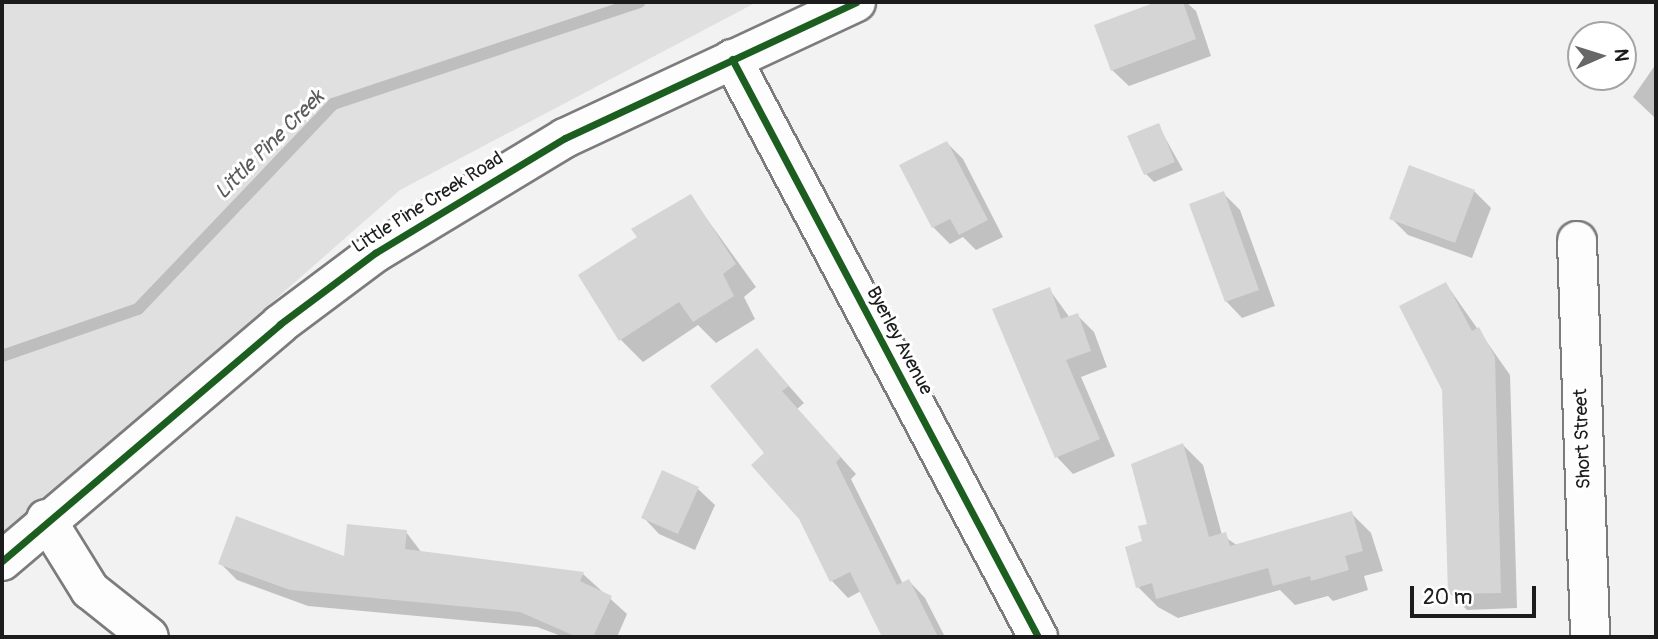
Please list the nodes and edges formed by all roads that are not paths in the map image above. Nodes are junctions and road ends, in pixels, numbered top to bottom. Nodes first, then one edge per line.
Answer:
1 (856, 2) edge
2 (732, 60) junction
3 (1577, 241) dead end
4 (46, 519) junction
5 (2, 561) edge
6 (149, 637) edge
7 (1038, 637) edge
8 (1590, 637) edge

1 - 2 street, Little Pine Creek Road
2 - 4 street, Little Pine Creek Road
2 - 7 street, Byerley Avenue
3 - 8 street, Short Street
4 - 5 street, Little Pine Creek Road
4 - 6 street

